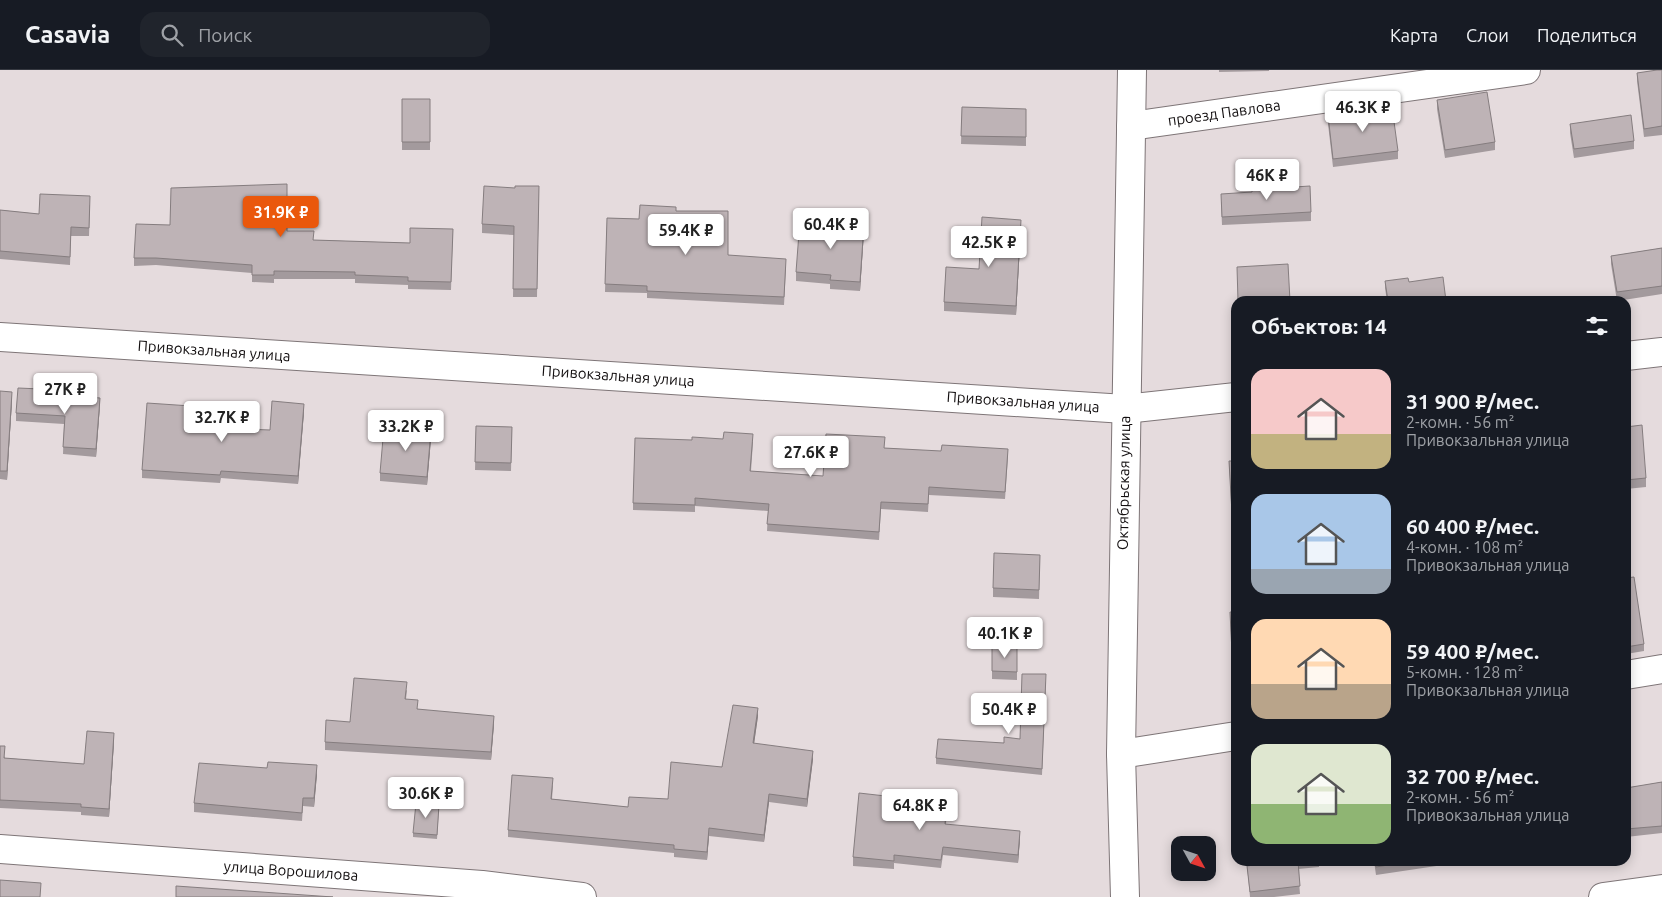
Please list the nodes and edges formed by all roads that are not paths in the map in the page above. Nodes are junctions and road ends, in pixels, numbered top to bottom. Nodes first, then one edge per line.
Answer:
1 (1132, 70) edge
2 (1526, 70) edge
3 (1131, 126) junction
4 (0, 337) edge
5 (1662, 352) edge
6 (1631, 355) edge
7 (1231, 398) edge
8 (1125, 409) junction
9 (1662, 669) edge
10 (1631, 674) edge
11 (1231, 737) edge
12 (1121, 754) junction
13 (0, 849) edge
14 (1662, 889) edge
15 (582, 897) edge
16 (1125, 897) edge
17 (1603, 897) edge

1 - 3 street, Октябрьская улица
2 - 3 street, проезд Павлова
3 - 8 street, Октябрьская улица
4 - 8 street, Привокзальная улица
5 - 6 street
7 - 8 street, Привокзальная улица
8 - 12 street, Октябрьская улица
9 - 10 street
11 - 12 street
12 - 16 street, Октябрьская улица
13 - 15 street, улица Ворошилова
14 - 17 street

